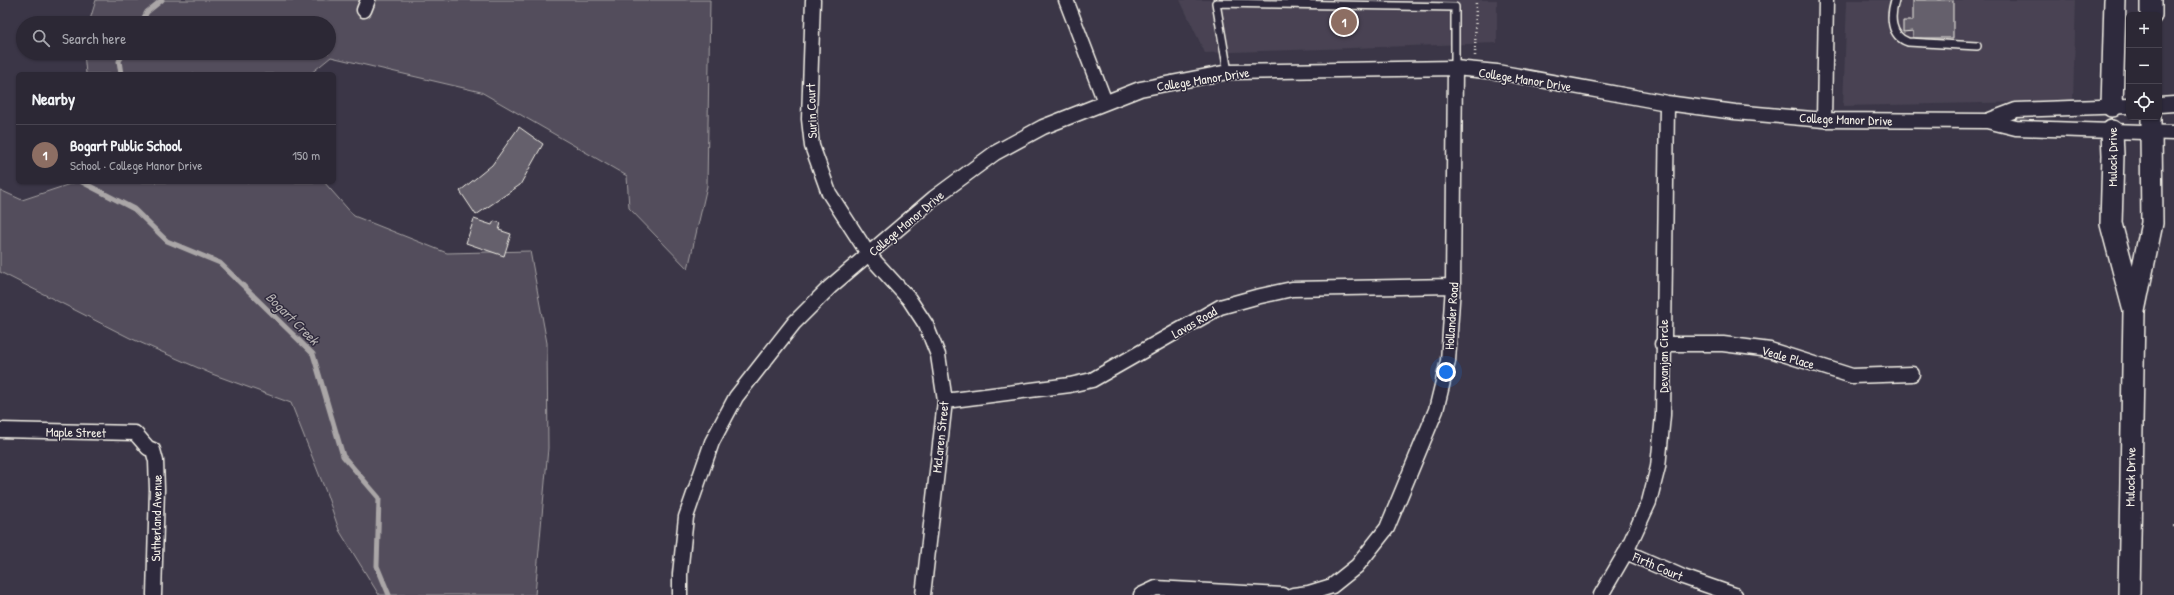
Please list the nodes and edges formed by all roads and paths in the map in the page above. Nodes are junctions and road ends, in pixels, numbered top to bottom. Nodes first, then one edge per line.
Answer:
1 (813, 0) edge
2 (1066, 0) edge
3 (1476, 0) edge
4 (1826, 0) edge
5 (1895, 0) edge
6 (2115, 0) edge
7 (2151, 0) edge
8 (2151, 12) edge
9 (1978, 46) dead end
10 (1455, 68) junction
11 (1475, 70) junction
12 (1228, 72) junction
13 (1105, 102) junction
14 (1667, 103) junction
15 (2174, 104) edge
16 (2162, 105) edge
17 (2121, 106) edge
18 (1824, 120) junction
19 (1987, 121) junction
20 (2151, 124) edge
21 (2112, 131) junction
22 (2174, 133) edge
23 (869, 255) junction
24 (1453, 286) junction
25 (2134, 311) junction
26 (1662, 344) junction
27 (1912, 374) dead end
28 (945, 401) junction
29 (0, 430) edge
30 (146, 446) joint
31 (1626, 552) junction
32 (154, 595) edge
33 (680, 595) edge
34 (923, 595) edge
35 (1141, 595) edge
36 (1282, 595) edge
37 (1293, 595) edge
38 (1601, 595) edge
39 (1735, 595) edge
40 (2129, 595) edge

1 - 23 street, Surin Court
2 - 13 street
3 - 11 path
4 - 18 street
5 - 9 lane
6 - 17 main road, Mulock Drive
7 - 8 main road
10 - 11 street, College Manor Drive
10 - 12 street, College Manor Drive
10 - 12 lane
10 - 24 street, Hollander Road
11 - 14 street, College Manor Drive
12 - 13 street, College Manor Drive
13 - 23 street, College Manor Drive
14 - 18 street, College Manor Drive
14 - 26 street, Devanjan Circle
15 - 16 street
17 - 19 street, College Manor Drive
17 - 21 main road, Mulock Drive
18 - 19 street, College Manor Drive
19 - 21 street, College Manor Drive
20 - 21 street, College Manor Drive
20 - 22 street, College Manor Drive
20 - 25 main road, Mulock Drive
21 - 25 main road, Mulock Drive
23 - 28 street, McLaren Street
23 - 33 street, College Manor Drive
24 - 28 street, Lavas Road
24 - 37 street, Hollander Road
25 - 40 main road, Mulock Drive
26 - 27 street, Veale Place
26 - 31 street, Devanjan Circle
28 - 34 street, McLaren Street
29 - 30 street, Maple Street
30 - 32 street, Sutherland Avenue
31 - 38 street, Devanjan Circle
31 - 39 street, Firth Court
35 - 36 street

